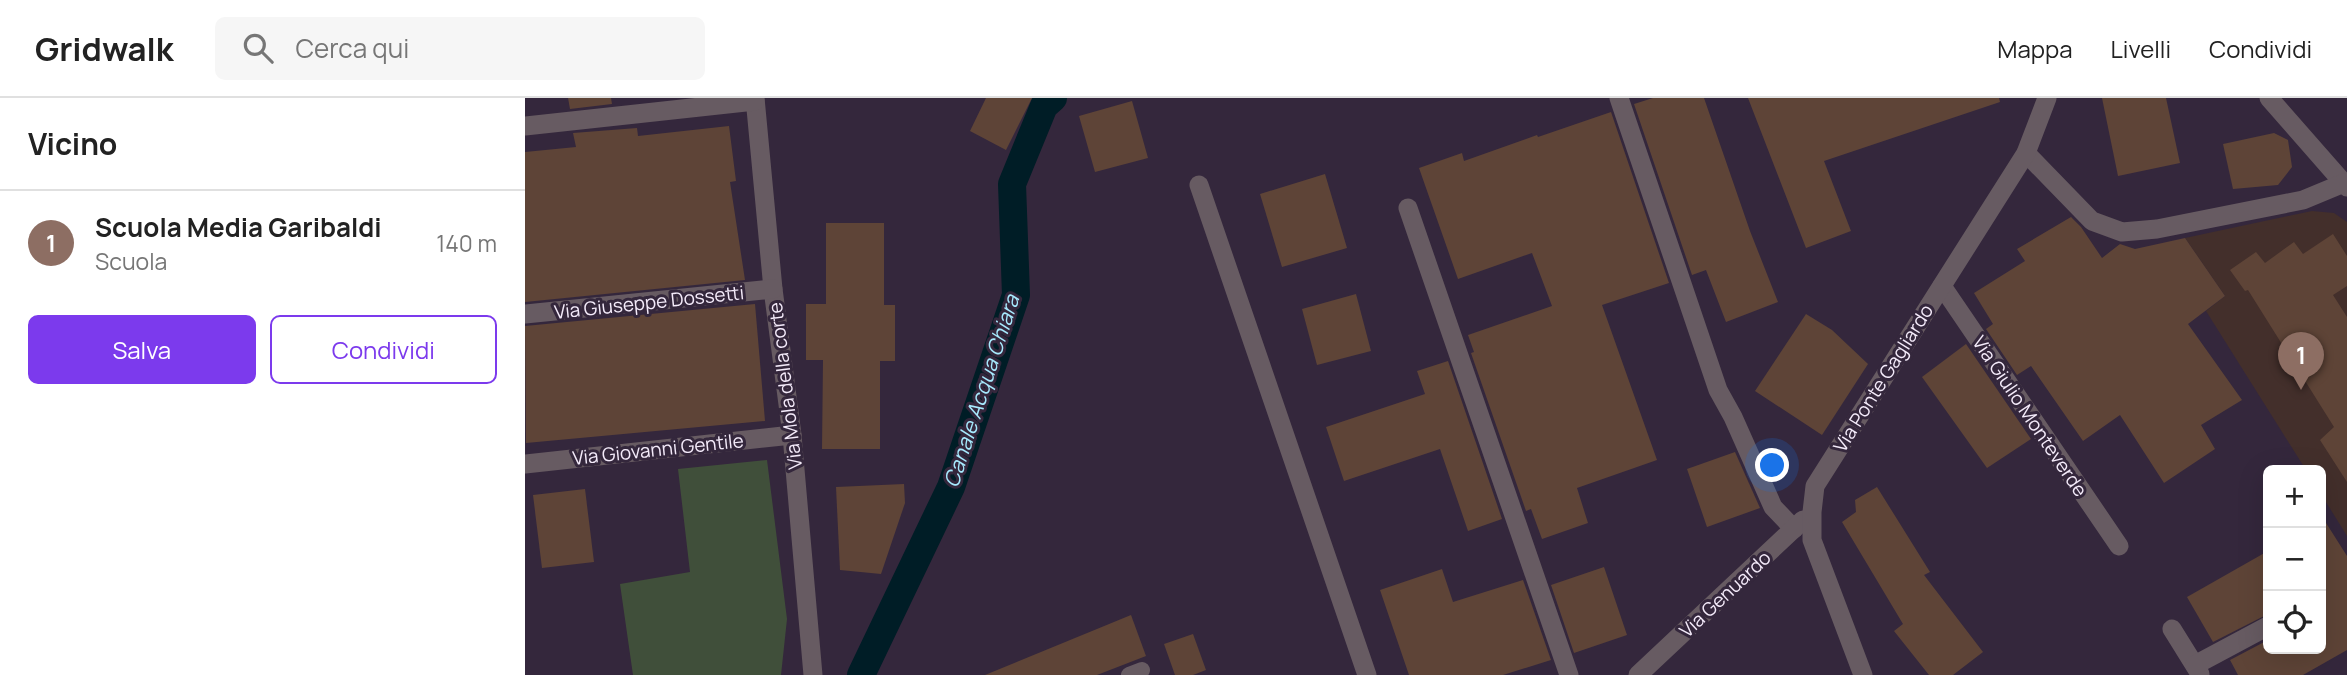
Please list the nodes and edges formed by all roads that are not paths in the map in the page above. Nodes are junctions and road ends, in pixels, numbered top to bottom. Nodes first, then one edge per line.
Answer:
1 (1619, 98) edge
2 (2047, 98) edge
3 (2269, 98) edge
4 (755, 99) edge
5 (525, 126) edge
6 (2026, 153) junction
7 (1199, 185) dead end
8 (2345, 185) edge
9 (1408, 208) dead end
10 (1942, 286) junction
11 (773, 289) junction
12 (525, 314) edge
13 (792, 435) junction
14 (525, 464) edge
15 (1812, 512) junction
16 (1794, 529) junction
17 (2119, 546) dead end
18 (2172, 629) dead end
19 (2263, 629) edge
20 (2198, 670) edge
21 (813, 675) edge
22 (1367, 675) edge
23 (1569, 675) edge
24 (1638, 675) edge
25 (1863, 675) edge

1 - 16 street
2 - 6 street, Via Ponte Gagliardo
3 - 8 street
4 - 5 street
4 - 11 street, Via Mola della corte
6 - 8 street
6 - 10 street, Via Ponte Gagliardo
7 - 22 street
9 - 23 street
10 - 15 street, Via Ponte Gagliardo
10 - 17 street, Via Giulio Monteverde
11 - 12 street, Via Giuseppe Dossetti
11 - 13 street, Via Mola della corte
13 - 14 street, Via Giovanni Gentile
13 - 21 street, Via Mola della corte
15 - 16 street, Via Genuardo
15 - 25 street, Via Ponte Gagliardo
16 - 24 street, Via Genuardo
18 - 20 street
19 - 20 street

